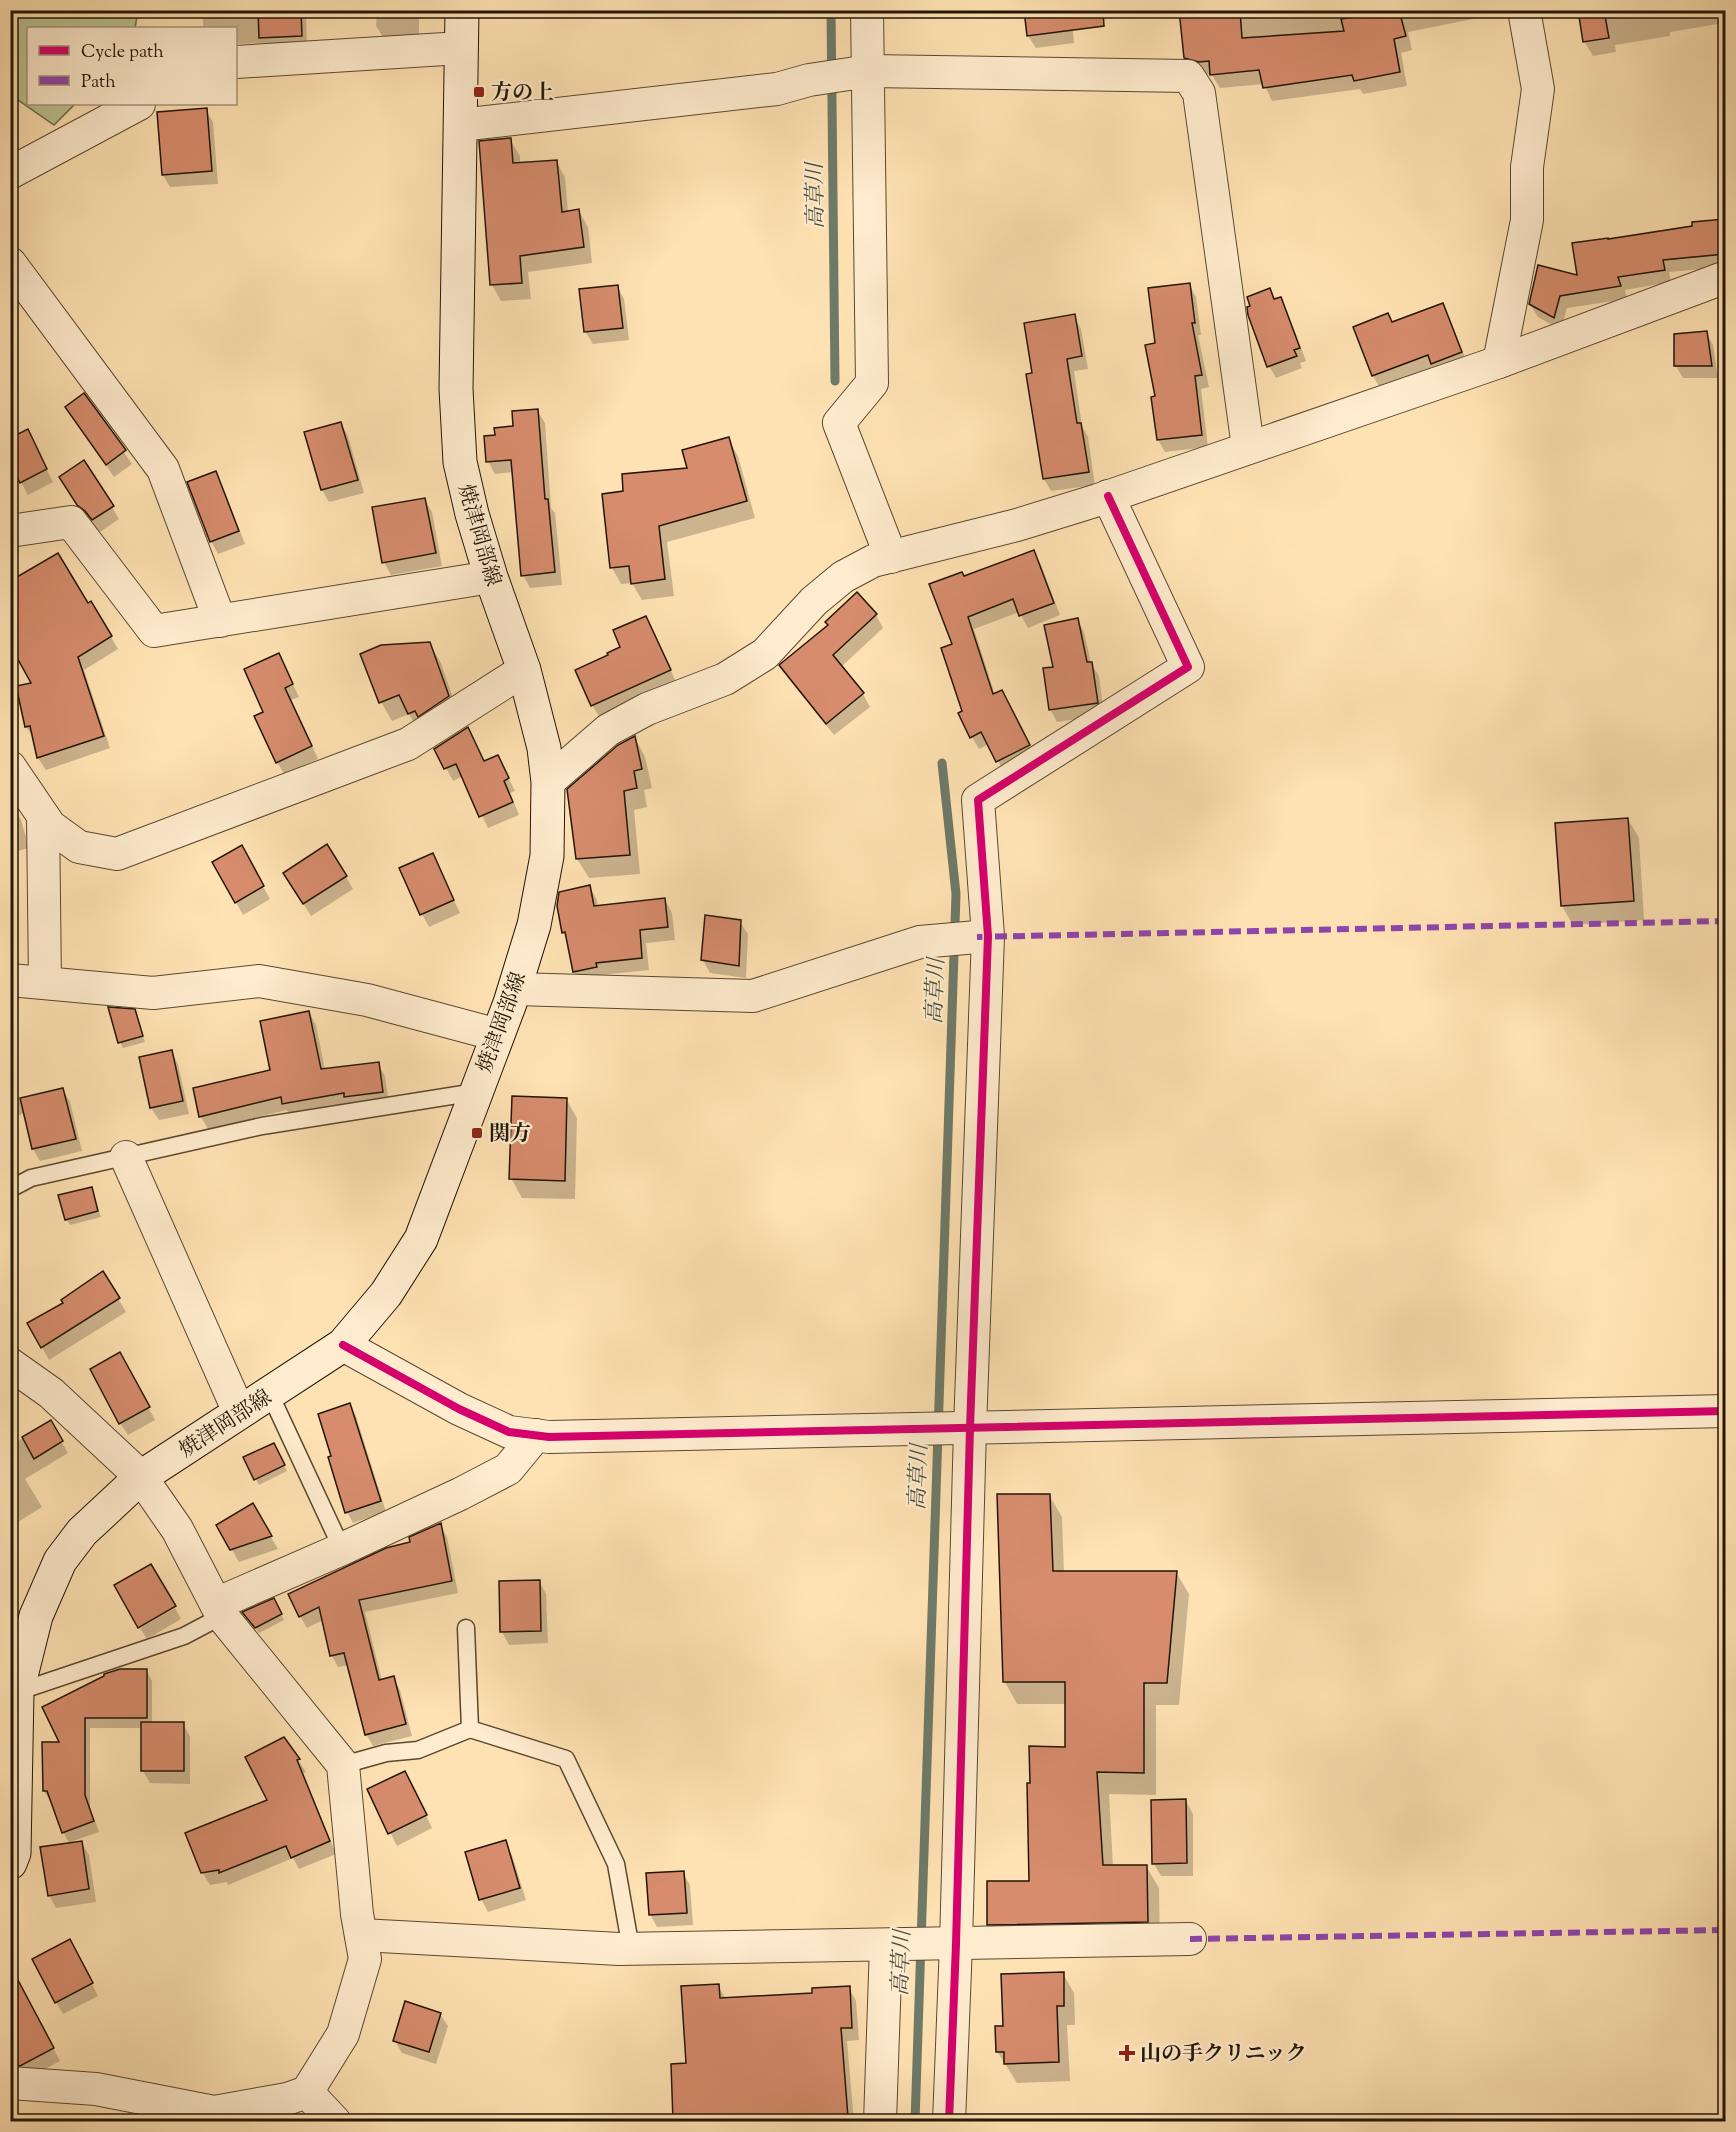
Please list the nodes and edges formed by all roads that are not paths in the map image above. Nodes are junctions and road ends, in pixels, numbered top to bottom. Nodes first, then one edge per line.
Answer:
1 (462, 10) edge
2 (867, 10) edge
3 (1524, 10) edge
4 (461, 48) junction
5 (237, 62) edge
6 (857, 73) junction
7 (137, 105) edge
8 (460, 125) junction
9 (10, 173) edge
10 (10, 263) edge
11 (1725, 277) edge
12 (1499, 362) junction
13 (1248, 447) junction
14 (1108, 496) junction
15 (10, 531) edge
16 (891, 557) junction
17 (491, 578) junction
18 (220, 621) junction
19 (524, 670) junction
20 (10, 767) edge
21 (548, 782) junction
22 (43, 816) junction
23 (977, 937) dead end
24 (10, 980) edge
25 (45, 983) junction
26 (515, 989) junction
27 (498, 1035) junction
28 (476, 1092) junction
29 (126, 1157) junction
30 (10, 1189) edge
31 (344, 1345) junction
32 (10, 1364) edge
33 (270, 1394) junction
34 (1725, 1411) edge
35 (239, 1413) junction
36 (965, 1428) junction
37 (536, 1435) junction
38 (141, 1477) junction
39 (342, 1549) junction
40 (219, 1610) junction
41 (466, 1628) dead end
42 (14, 1721) edge
43 (470, 1730) junction
44 (342, 1765) junction
45 (10, 1863) edge
46 (361, 1935) junction
47 (1190, 1940) dead end
48 (948, 1944) junction
49 (892, 1945) junction
50 (631, 1949) junction
51 (10, 2083) edge
52 (307, 2092) junction
53 (336, 2121) edge
54 (880, 2121) edge
55 (949, 2121) edge

1 - 4 main road, 焼津岡部線
2 - 6 street
3 - 12 street
4 - 5 street
4 - 8 main road, 焼津岡部線
6 - 8 street
6 - 13 street
6 - 16 street
7 - 9 street
8 - 17 main road, 焼津岡部線
10 - 18 street
11 - 12 street
12 - 13 street
13 - 14 street
14 - 16 street
14 - 36 street
15 - 18 street
16 - 21 street
17 - 18 street
17 - 19 main road, 焼津岡部線
19 - 21 main road, 焼津岡部線
19 - 22 street
20 - 22 street
21 - 26 main road, 焼津岡部線
22 - 25 street
23 - 26 street
24 - 25 street
25 - 27 street
26 - 27 main road, 焼津岡部線
27 - 28 main road, 焼津岡部線
28 - 29 lane
28 - 31 main road, 焼津岡部線
29 - 30 lane
29 - 35 street
31 - 33 main road, 焼津岡部線
31 - 37 street
32 - 38 street
33 - 35 main road, 焼津岡部線
33 - 39 lane
34 - 36 street
35 - 38 main road, 焼津岡部線
36 - 37 street
36 - 48 street
37 - 39 street
38 - 40 street
38 - 42 main road, 焼津岡部線
39 - 40 street
40 - 42 lane
40 - 44 street
41 - 43 lane
42 - 45 main road, 焼津岡部線
43 - 44 lane
43 - 50 lane
44 - 46 street
46 - 50 street
46 - 52 street
47 - 48 street
48 - 49 street
48 - 55 street
49 - 50 street
49 - 54 street
51 - 52 street
52 - 53 street

